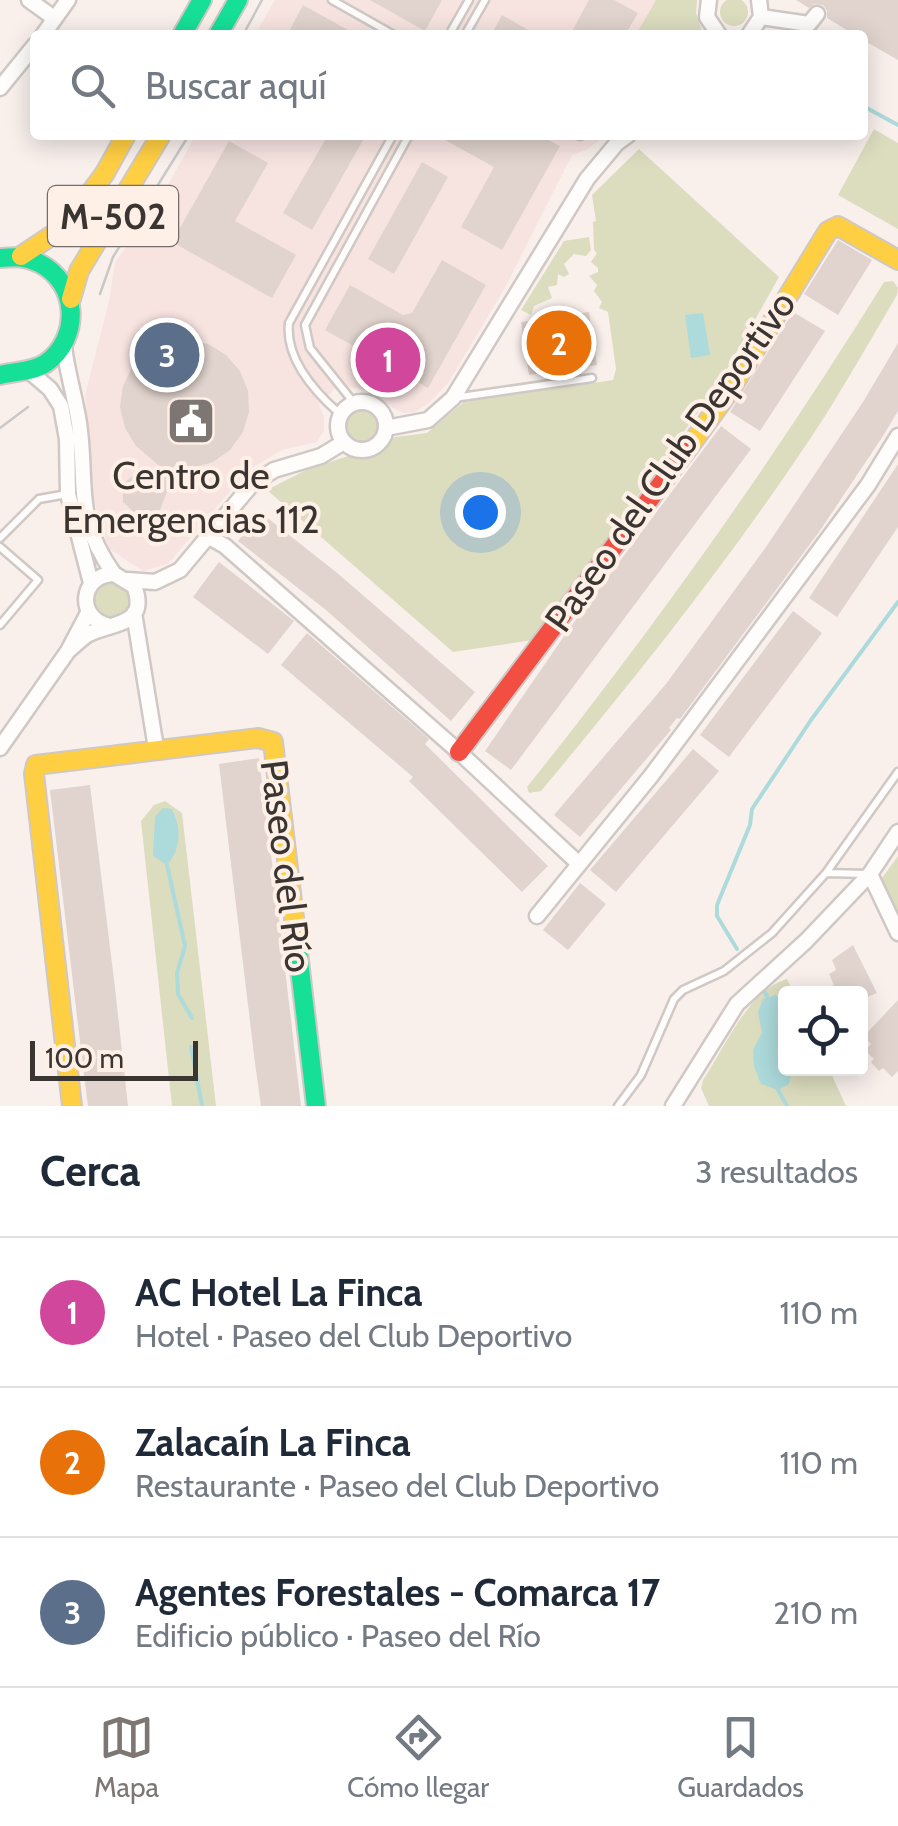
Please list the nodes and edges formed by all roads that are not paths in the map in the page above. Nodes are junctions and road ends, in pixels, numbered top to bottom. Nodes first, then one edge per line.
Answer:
1 (29, 0) edge
2 (68, 0) edge
3 (202, 0) edge
4 (238, 0) edge
5 (332, 0) edge
6 (469, 0) edge
7 (485, 0) edge
8 (709, 0) edge
9 (759, 0) edge
10 (817, 14) dead end
11 (54, 18) junction
12 (761, 18) junction
13 (46, 30) edge
14 (185, 30) edge
15 (221, 30) edge
16 (385, 30) edge
17 (453, 30) edge
18 (468, 30) edge
19 (715, 30) edge
20 (753, 30) edge
21 (30, 51) edge
22 (0, 88) edge
23 (123, 140) edge
24 (158, 140) edge
25 (390, 140) edge
26 (406, 140) edge
27 (621, 140) edge
28 (8, 255) edge
29 (898, 260) edge
30 (71, 298) junction
31 (64, 346) junction
32 (29, 371) junction
33 (3, 373) edge
34 (592, 378) dead end
35 (453, 398) junction
36 (354, 403) junction
37 (340, 414) junction
38 (386, 428) junction
39 (898, 436) edge
40 (344, 442) junction
41 (76, 493) junction
42 (0, 538) edge
43 (215, 540) junction
44 (0, 547) edge
45 (121, 577) junction
46 (155, 582) junction
47 (91, 583) junction
48 (136, 608) junction
49 (88, 613) junction
50 (0, 626) edge
51 (115, 626) junction
52 (68, 651) junction
53 (142, 656) junction
54 (0, 748) edge
55 (156, 748) junction
56 (458, 752) junction
57 (898, 772) edge
58 (898, 832) edge
59 (578, 863) junction
60 (826, 872) junction
61 (870, 874) junction
62 (537, 916) dead end
63 (898, 933) edge
64 (72, 1106) edge
65 (316, 1106) edge
66 (618, 1106) edge
67 (673, 1106) edge

1 - 11 street
2 - 11 street
3 - 14 main road
4 - 15 main road
5 - 16 lane
6 - 17 lane
7 - 18 lane
8 - 19 street
9 - 12 street
10 - 12 street
11 - 13 street
12 - 20 street
21 - 22 street
23 - 28 main road, M-502
24 - 30 main road, M-502
25 - 37 lane
26 - 36 lane
27 - 35 street
28 - 30 main road, M-502
29 - 56 main road, Paseo del Club Deportivo
30 - 31 main road, M-502
31 - 32 main road
31 - 41 street
32 - 33 main road
32 - 41 street
34 - 35 lane
35 - 38 street
36 - 37 street
36 - 38 street
37 - 40 street
38 - 40 street
39 - 59 street
40 - 43 street
41 - 42 lane
41 - 45 street
41 - 47 street
43 - 46 street
43 - 56 street
44 - 50 lane
45 - 46 street
45 - 47 street
45 - 48 street
46 - 48 street
47 - 49 street
48 - 51 street
48 - 53 street
49 - 51 street
49 - 52 street
51 - 52 street
51 - 53 street
52 - 54 street
53 - 55 street
55 - 64 main road, Paseo del Río
55 - 65 main road, Paseo del Río
56 - 59 street
57 - 60 lane
58 - 61 street
59 - 62 street
60 - 61 lane
60 - 66 lane
61 - 63 street
61 - 67 street

